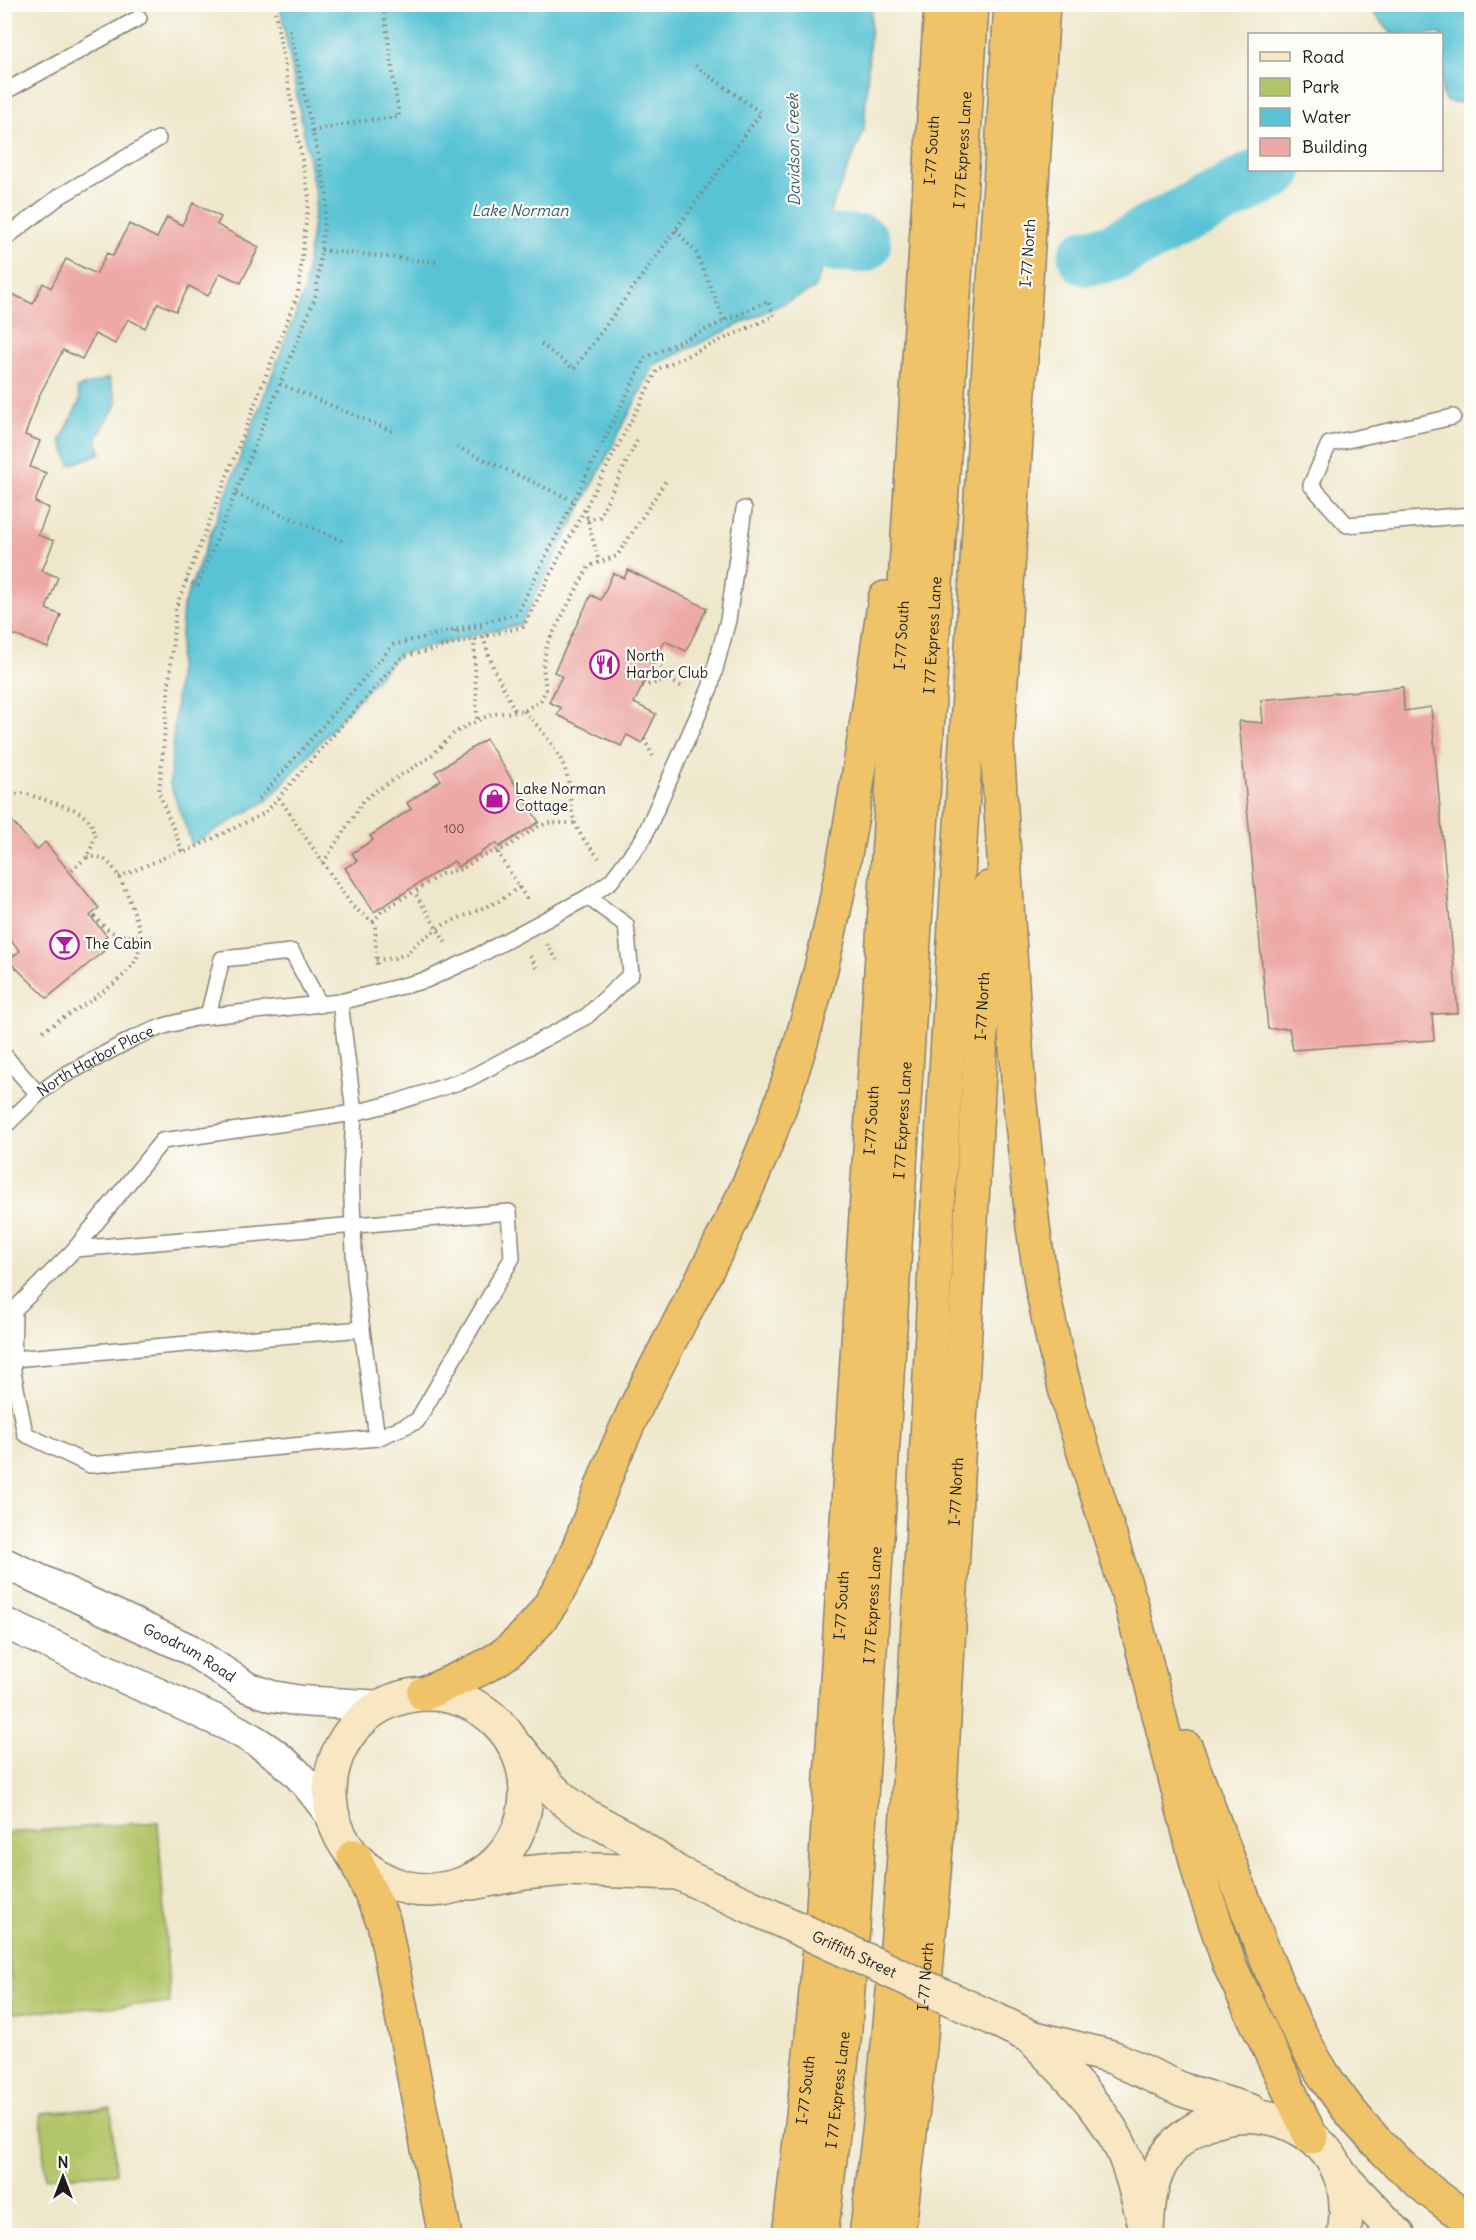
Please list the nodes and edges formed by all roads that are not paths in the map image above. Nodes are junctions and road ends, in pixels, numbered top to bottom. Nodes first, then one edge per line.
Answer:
1 (941, 4) edge
2 (972, 4) edge
3 (1011, 4) edge
4 (1043, 4) edge
5 (139, 18) dead end
6 (4, 92) edge
7 (158, 139) dead end
8 (4, 239) edge
9 (918, 380) junction
10 (1453, 417) dead end
11 (744, 510) dead end
12 (1472, 515) edge
13 (997, 746) junction
14 (588, 897) junction
15 (340, 1002) junction
16 (320, 1005) junction
17 (203, 1016) junction
18 (4, 1055) edge
19 (38, 1094) junction
20 (354, 1113) junction
21 (4, 1127) edge
22 (353, 1225) junction
23 (75, 1249) junction
24 (362, 1329) junction
25 (13, 1359) junction
26 (377, 1438) junction
27 (4, 1563) edge
28 (1131, 1604) junction
29 (4, 1623) edge
30 (424, 1694) junction
31 (382, 1706) junction
32 (515, 1745) junction
33 (333, 1818) junction
34 (354, 1856) junction
35 (678, 1873) junction
36 (455, 1886) junction
37 (1031, 2037) junction
38 (1271, 2117) junction
39 (1311, 2137) junction
40 (1338, 2172) junction
41 (1472, 2221) edge
42 (1148, 2234) edge
43 (445, 2235) edge
44 (789, 2235) edge
45 (821, 2235) edge
46 (866, 2235) edge
47 (898, 2235) edge
48 (1344, 2235) edge
49 (1399, 2235) edge

1 - 9 highway, I-77 South
2 - 45 highway, I 77 Express Lane
3 - 46 highway
4 - 13 highway, I-77 North
5 - 6 lane
7 - 8 lane
9 - 30 highway
9 - 44 highway, I-77 South
10 - 12 lane
11 - 14 lane, North Harbor Place
13 - 28 highway
13 - 47 highway, I-77 North
14 - 15 lane, North Harbor Place
14 - 20 lane
15 - 16 lane, North Harbor Place
15 - 20 lane
16 - 17 lane, North Harbor Place
16 - 17 lane
17 - 19 lane, North Harbor Place
18 - 19 lane
19 - 21 lane, North Harbor Place
20 - 22 lane
20 - 23 lane
22 - 23 lane
22 - 24 lane
22 - 26 lane
23 - 25 lane
24 - 25 lane
24 - 26 lane
25 - 26 lane
27 - 31 street, Goodrum Road
28 - 39 highway
28 - 41 highway
29 - 33 street
30 - 31 main road
30 - 32 main road
31 - 33 main road
32 - 35 main road, Griffith Street
32 - 36 main road
33 - 34 main road
34 - 36 main road
34 - 43 highway
35 - 36 main road, Griffith Street
35 - 37 main road, Griffith Street, bridge
37 - 38 main road, Griffith Street
37 - 42 main road, Griffith Street
38 - 39 main road
38 - 42 main road
39 - 40 main road
40 - 48 main road
40 - 49 main road

